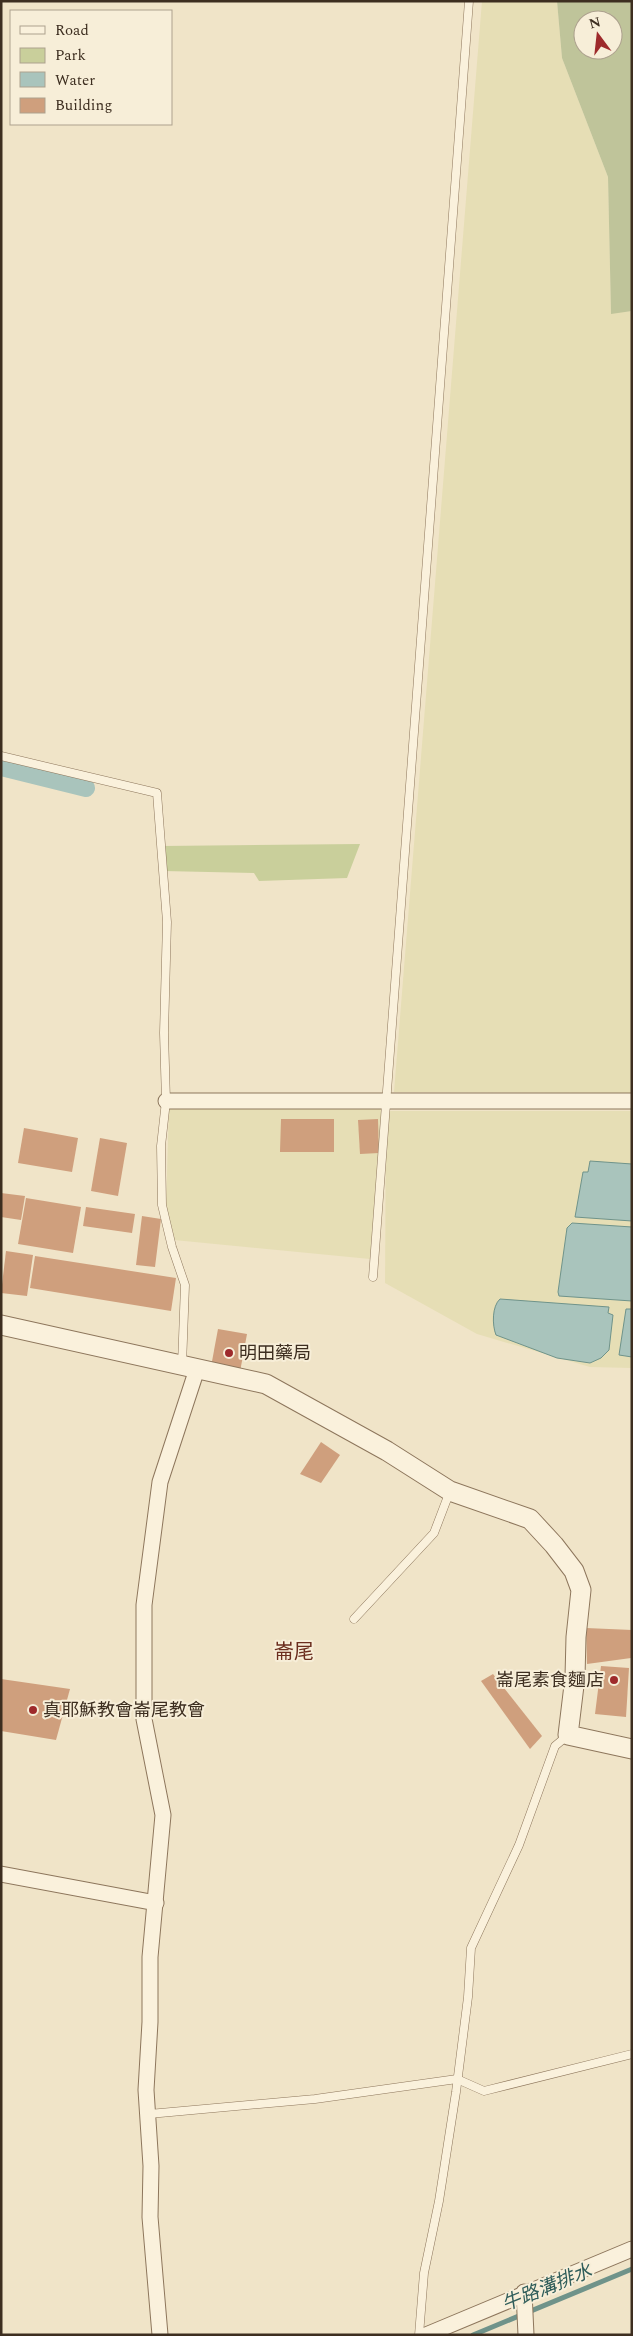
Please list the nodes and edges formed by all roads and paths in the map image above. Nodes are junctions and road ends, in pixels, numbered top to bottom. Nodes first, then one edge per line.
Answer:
1 (469, 1) edge
2 (1, 756) edge
3 (166, 1101) junction
4 (632, 1101) edge
5 (386, 1102) junction
6 (373, 1277) dead end
7 (1, 1325) edge
8 (189, 1368) junction
9 (450, 1491) junction
10 (354, 1619) dead end
11 (568, 1735) junction
12 (632, 1749) edge
13 (1, 1874) edge
14 (156, 1903) junction
15 (632, 2054) edge
16 (457, 2079) junction
17 (149, 2114) junction
18 (632, 2249) edge
19 (524, 2292) junction
20 (526, 2332) edge
21 (160, 2335) edge
22 (419, 2335) edge
23 (426, 2335) edge

1 - 5 lane
2 - 3 lane
3 - 5 street
3 - 8 lane
4 - 5 street
5 - 6 lane
7 - 8 street
8 - 9 street
8 - 14 street
9 - 10 lane
9 - 11 street
11 - 12 street
11 - 16 lane
13 - 14 street
14 - 17 street
15 - 16 lane
16 - 17 lane
16 - 22 lane
17 - 21 street
18 - 19 street
19 - 20 street
19 - 23 street

